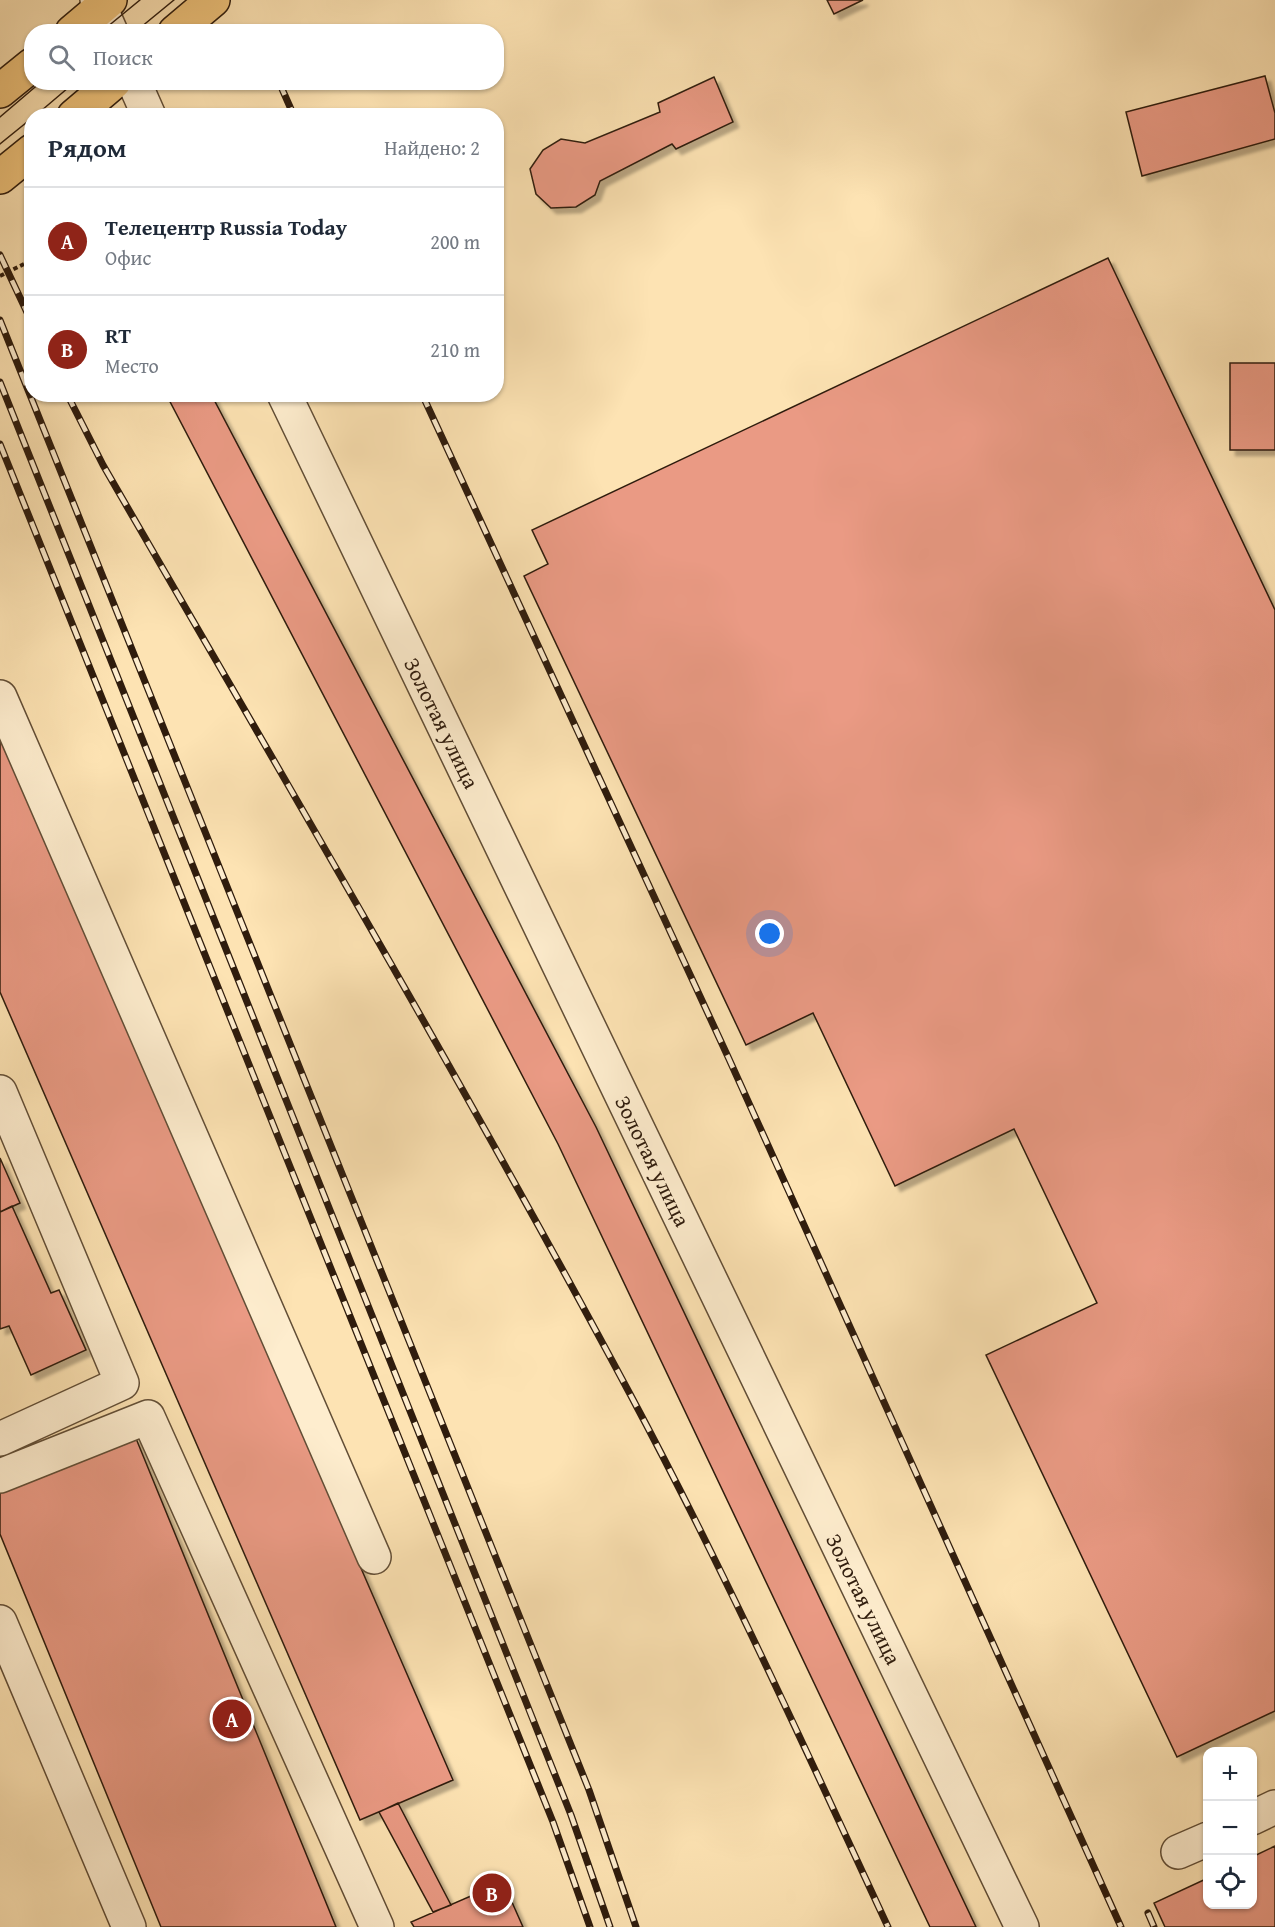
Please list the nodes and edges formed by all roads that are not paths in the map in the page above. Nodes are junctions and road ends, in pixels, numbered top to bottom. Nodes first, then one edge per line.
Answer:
1 (213, 0) edge
2 (105, 8) edge
3 (83, 24) edge
4 (184, 24) edge
5 (24, 72) edge
6 (138, 90) edge
7 (0, 91) edge
8 (145, 108) edge
9 (24, 158) edge
10 (0, 177) edge
11 (288, 402) edge
12 (0, 697) edge
13 (0, 1092) edge
14 (0, 1439) edge
15 (0, 1476) edge
16 (374, 1557) dead end
17 (0, 1622) edge
18 (1275, 1807) edge
19 (1257, 1816) edge
20 (1203, 1841) edge
21 (1178, 1852) dead end
22 (129, 1927) edge
23 (376, 1927) edge
24 (1022, 1927) edge

1 - 4 main road
2 - 3 main road
5 - 7 main road
6 - 8 street
9 - 10 main road
11 - 24 street, Золотая улица
12 - 16 street
13 - 14 street
15 - 23 street
17 - 22 street
18 - 19 street
20 - 21 street

